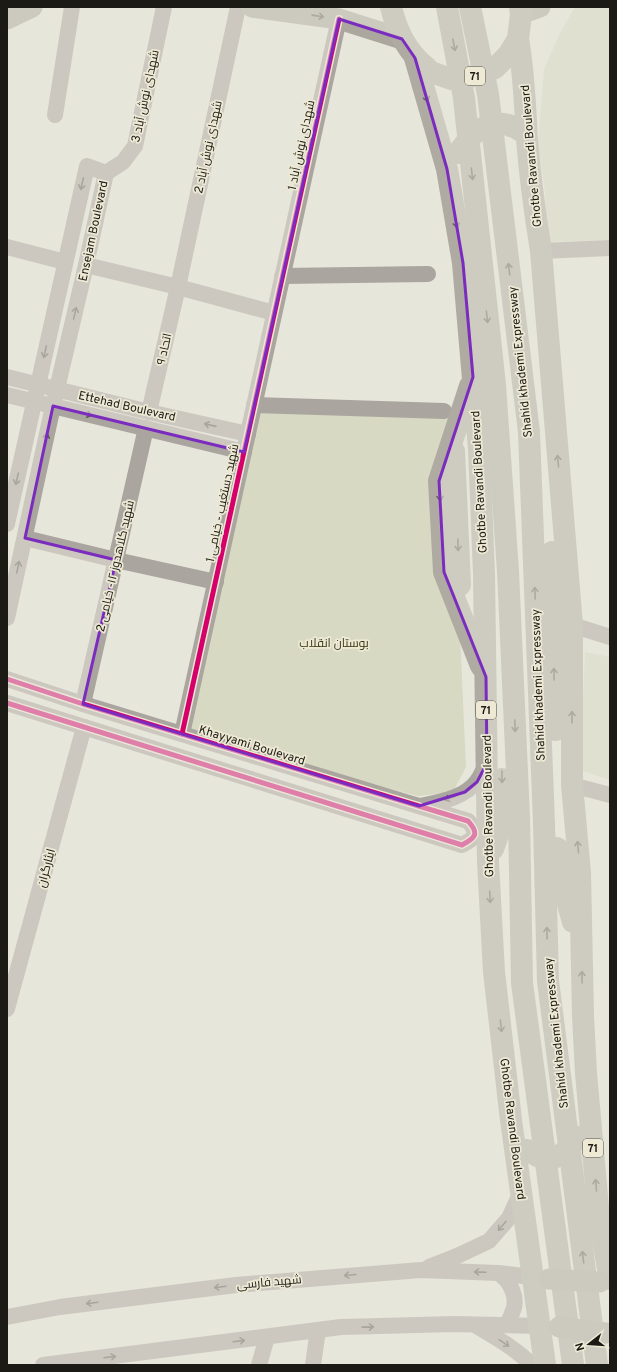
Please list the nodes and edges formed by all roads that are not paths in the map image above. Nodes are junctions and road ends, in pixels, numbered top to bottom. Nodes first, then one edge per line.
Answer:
1 (32, 7) edge
2 (72, 7) edge
3 (164, 7) edge
4 (238, 7) edge
5 (252, 7) edge
6 (391, 7) edge
7 (447, 7) edge
8 (470, 7) edge
9 (527, 9) edge
10 (7, 18) edge
11 (339, 19) junction
12 (402, 39) junction
13 (514, 46) junction
14 (416, 58) junction
15 (55, 115) dead end
16 (524, 135) junction
17 (452, 161) junction
18 (106, 173) junction
19 (7, 247) edge
20 (610, 248) edge
21 (540, 251) junction
22 (65, 262) junction
23 (86, 265) junction
24 (428, 274) dead end
25 (282, 276) junction
26 (178, 286) junction
27 (274, 313) junction
28 (7, 377) edge
29 (473, 378) junction
30 (38, 385) junction
31 (57, 390) junction
32 (7, 395) edge
33 (35, 401) junction
34 (254, 405) junction
35 (53, 406) junction
36 (444, 411) dead end
37 (149, 412) junction
38 (146, 428) junction
39 (528, 432) junction
40 (248, 434) junction
41 (244, 452) junction
42 (500, 459) junction
43 (7, 524) edge
44 (24, 538) junction
45 (116, 560) junction
46 (216, 582) junction
47 (7, 618) edge
48 (572, 625) junction
49 (610, 637) edge
50 (486, 677) junction
51 (7, 679) edge
52 (7, 703) edge
53 (83, 704) junction
54 (84, 728) junction
55 (182, 734) junction
56 (487, 763) junction
57 (572, 785) junction
58 (610, 795) edge
59 (419, 806) junction
60 (488, 862) junction
61 (581, 948) junction
62 (7, 1009) edge
63 (583, 1016) junction
64 (511, 1120) junction
65 (522, 1192) junction
66 (605, 1224) edge
67 (421, 1270) junction
68 (498, 1273) junction
69 (541, 1278) junction
70 (607, 1281) edge
71 (7, 1317) edge
72 (475, 1325) junction
73 (507, 1325) junction
74 (549, 1326) junction
75 (318, 1330) junction
76 (608, 1333) edge
77 (267, 1337) junction
78 (43, 1365) edge
79 (259, 1365) edge
80 (313, 1365) edge
81 (532, 1365) edge
82 (545, 1365) edge
83 (573, 1365) edge
84 (597, 1365) edge

1 - 10 main road
2 - 15 street
3 - 18 street, شهدای نوش آباد 3
4 - 26 street, شهدای نوش آباد 2
5 -> 11 main road
6 - 12 highway, 71
7 -> 42 highway, Shahid khademi Expressway
39 -> 8 highway, Shahid khademi Expressway
9 - 13 highway, 71
11 - 12 main road
11 - 25 street, شهدای نوش آباد 1
12 - 14 highway, 71
13 - 14 highway, 71, bridge
13 - 16 highway, Ghotbe Ravandi Boulevard / 71
14 -> 17 highway, Ghotbe Ravandi Boulevard / 71
16 - 17 highway, bridge
16 - 21 highway, Ghotbe Ravandi Boulevard / 71
17 -> 29 highway, Ghotbe Ravandi Boulevard / 71
18 -> 22 street, Ensejam Boulevard
18 - 23 street, Ensejam Boulevard
19 - 22 street
20 - 21 street
48 -> 21 highway, Ghotbe Ravandi Boulevard / 71
22 -> 30 street, Ensejam Boulevard
23 - 26 street
31 -> 23 street, Ensejam Boulevard
24 - 25 street
25 - 27 street, شهید دستغیب - خیامی 1
26 - 27 street
26 - 37 street, اتحاد ۹
27 - 34 street, شهید دستغیب - خیامی 1
28 - 30 street, Ettehad Boulevard
29 - 50 highway, Ghotbe Ravandi Boulevard / 71
29 -> 50 highway
30 - 31 street, Ettehad Boulevard
30 - 33 street, Ensejam Boulevard
31 - 35 street, Ensejam Boulevard
31 - 37 street, Ettehad Boulevard
32 - 33 street, Ettehad Boulevard
33 - 35 street, Ettehad Boulevard
33 -> 43 street, Ensejam Boulevard
34 - 36 street
34 - 40 street, شهید دستغیب - خیامی 1
35 -> 38 street, Ettehad Boulevard
44 -> 35 street, Ensejam Boulevard
40 -> 37 street, Ettehad Boulevard
38 - 41 street, Ettehad Boulevard
38 - 45 street, شهید کلاهدوز ۱۲- خیامی 2
61 -> 39 highway
84 -> 39 highway, Shahid khademi Expressway
40 - 41 street, شهید دستغیب - خیامی 1
41 - 46 street, شهید دستغیب - خیامی 1
42 -> 60 highway
42 -> 83 highway, Shahid khademi Expressway
44 - 45 street
47 -> 44 street, Ensejam Boulevard
45 - 46 street
45 - 53 street, شهید کلاهدوز ۱۲- خیامی 2
46 - 55 street, شهید دستغیب - خیامی 1
48 - 49 street
57 -> 48 highway, Ghotbe Ravandi Boulevard / 71
50 - 56 highway, Ghotbe Ravandi Boulevard / 71
51 - 53 street, Khayyami Boulevard
52 - 54 street
53 - 55 street, Khayyami Boulevard
54 - 59 street, Khayyami Boulevard
54 - 62 street, ایثارگران
55 - 59 street, Khayyami Boulevard
56 -> 59 street
56 - 60 highway, Ghotbe Ravandi Boulevard / 71
57 - 58 street
61 -> 57 highway, Ghotbe Ravandi Boulevard / 71
60 -> 64 highway, Ghotbe Ravandi Boulevard / 71
63 -> 61 highway, Ghotbe Ravandi Boulevard / 71
63 - 64 highway, bridge
66 -> 63 highway, Ghotbe Ravandi Boulevard / 71
64 - 65 highway, Ghotbe Ravandi Boulevard / 71
65 -> 67 street
65 - 69 highway, Ghotbe Ravandi Boulevard / 71
66 - 70 highway, Ghotbe Ravandi Boulevard / 71
68 -> 67 street, شهید فارسی
67 -> 71 street, شهید فارسی
68 - 69 street, شهید فارسی
68 - 73 street
69 - 70 main road, bridge
69 - 74 highway, Ghotbe Ravandi Boulevard / 71
72 - 73 street
75 -> 72 street
72 -> 81 street
73 - 74 street
74 - 76 main road, bridge
74 - 82 highway, Ghotbe Ravandi Boulevard / 71
75 - 77 street
75 - 80 street
78 -> 77 street
77 - 79 street

